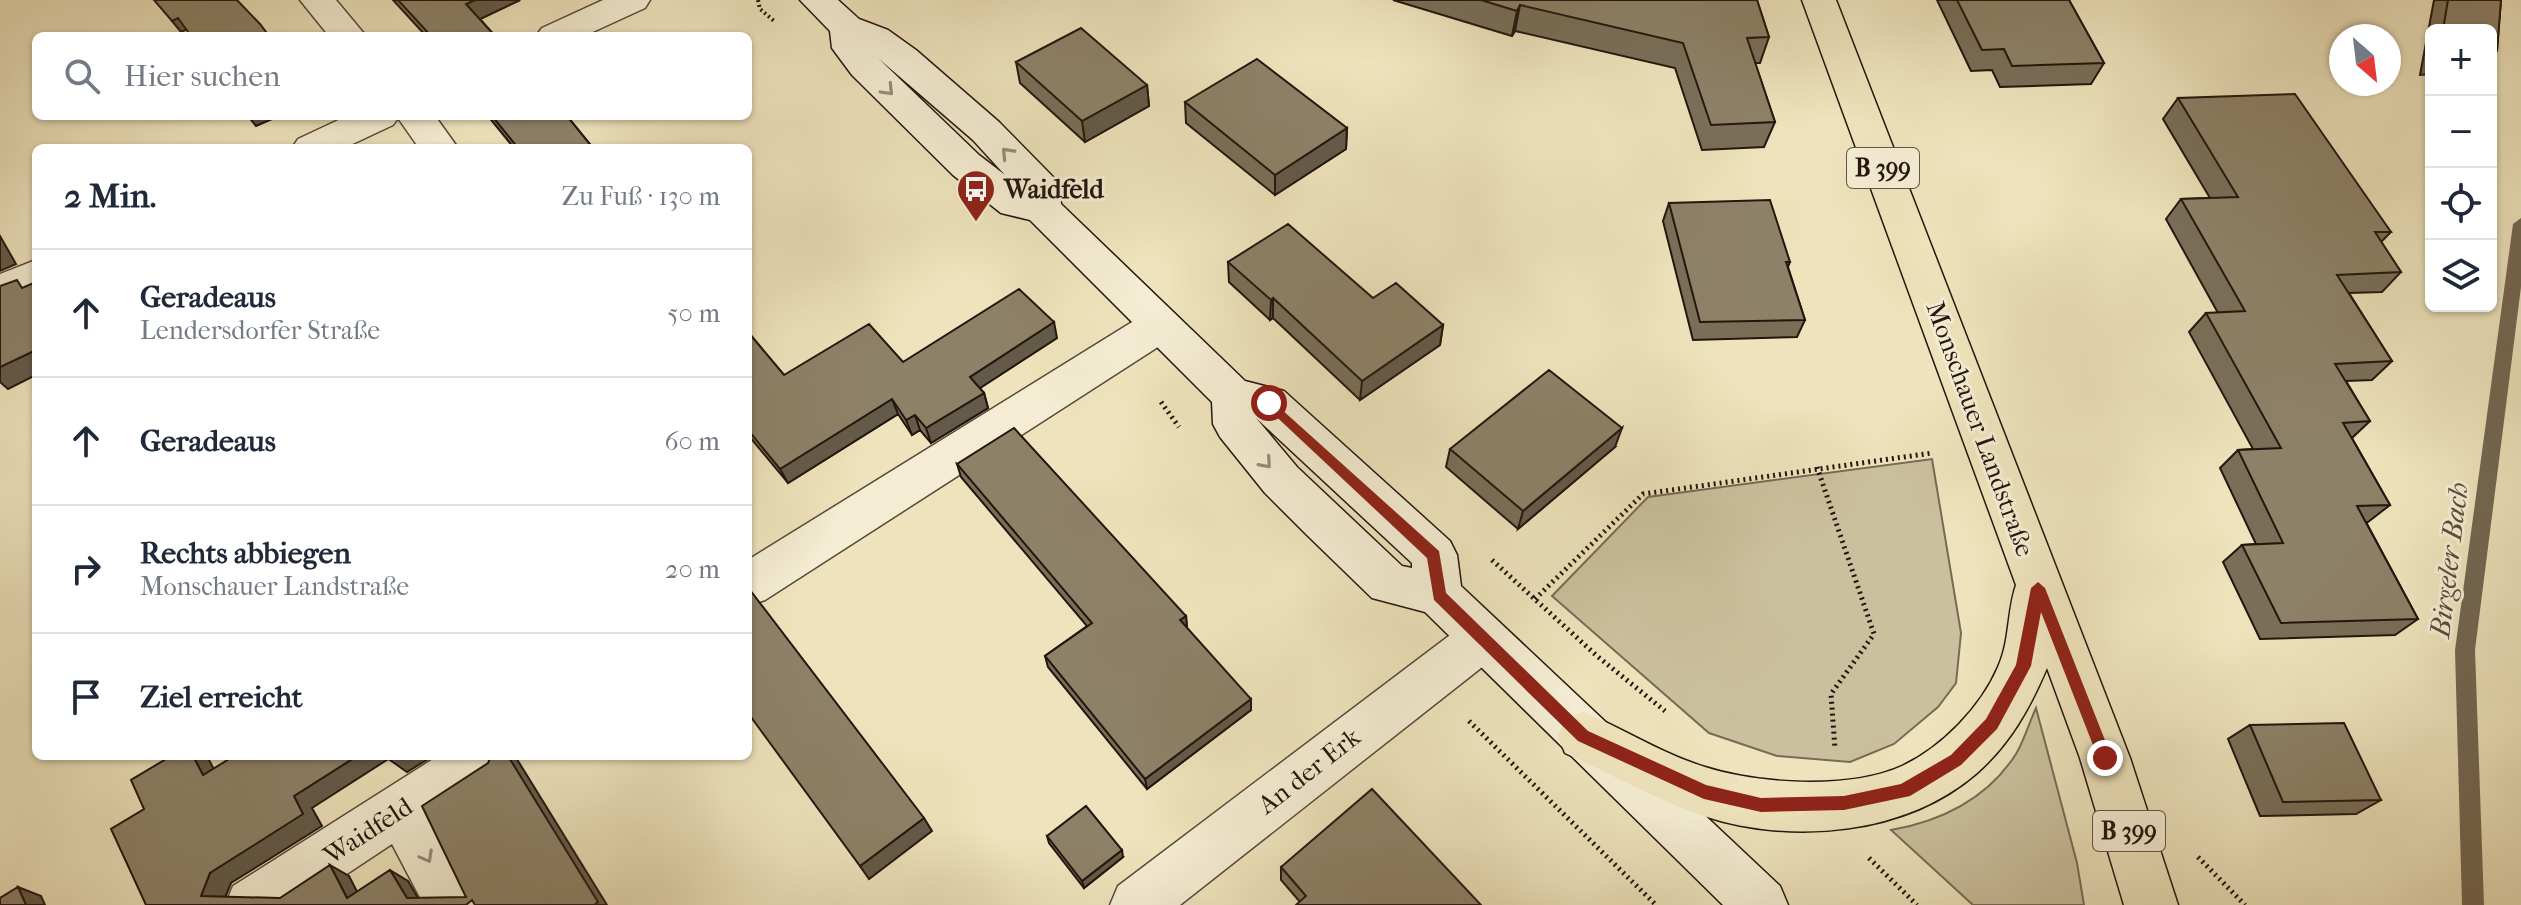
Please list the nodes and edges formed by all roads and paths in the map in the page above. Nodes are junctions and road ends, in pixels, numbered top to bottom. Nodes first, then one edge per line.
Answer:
1 (317, 0) edge
2 (633, 0) edge
3 (817, 0) edge
4 (1819, 0) edge
5 (345, 32) edge
6 (563, 32) edge
7 (371, 120) edge
8 (418, 120) edge
9 (320, 144) edge
10 (436, 144) edge
11 (32, 277) edge
12 (0, 292) edge
13 (1160, 325) junction
14 (1989, 446) junction
15 (1817, 467) junction
16 (754, 570) edge
17 (2038, 588) junction
18 (1483, 638) junction
19 (1672, 717) dead end
20 (1583, 736) junction
21 (477, 760) edge
22 (1836, 762) dead end
23 (401, 809) junction
24 (252, 905) edge
25 (453, 905) edge
26 (1137, 905) edge
27 (1761, 905) edge
28 (2151, 905) edge

1 - 5 street
2 - 6 street
3 - 13 street
4 - 14 main road, Monschauer Landstraße / B 399
7 - 9 street
8 - 10 street
11 - 12 street
13 - 16 street
13 - 18 street
14 - 15 path
14 - 17 main road, Monschauer Landstraße / B 399
15 - 19 path
15 - 22 path
17 - 20 main road
17 - 28 main road, Monschauer Landstraße / B 399
18 - 20 street
18 - 26 street, An der Erk
20 - 27 street
21 - 23 street, Waidfeld
23 - 24 street, Waidfeld
23 -> 25 street

